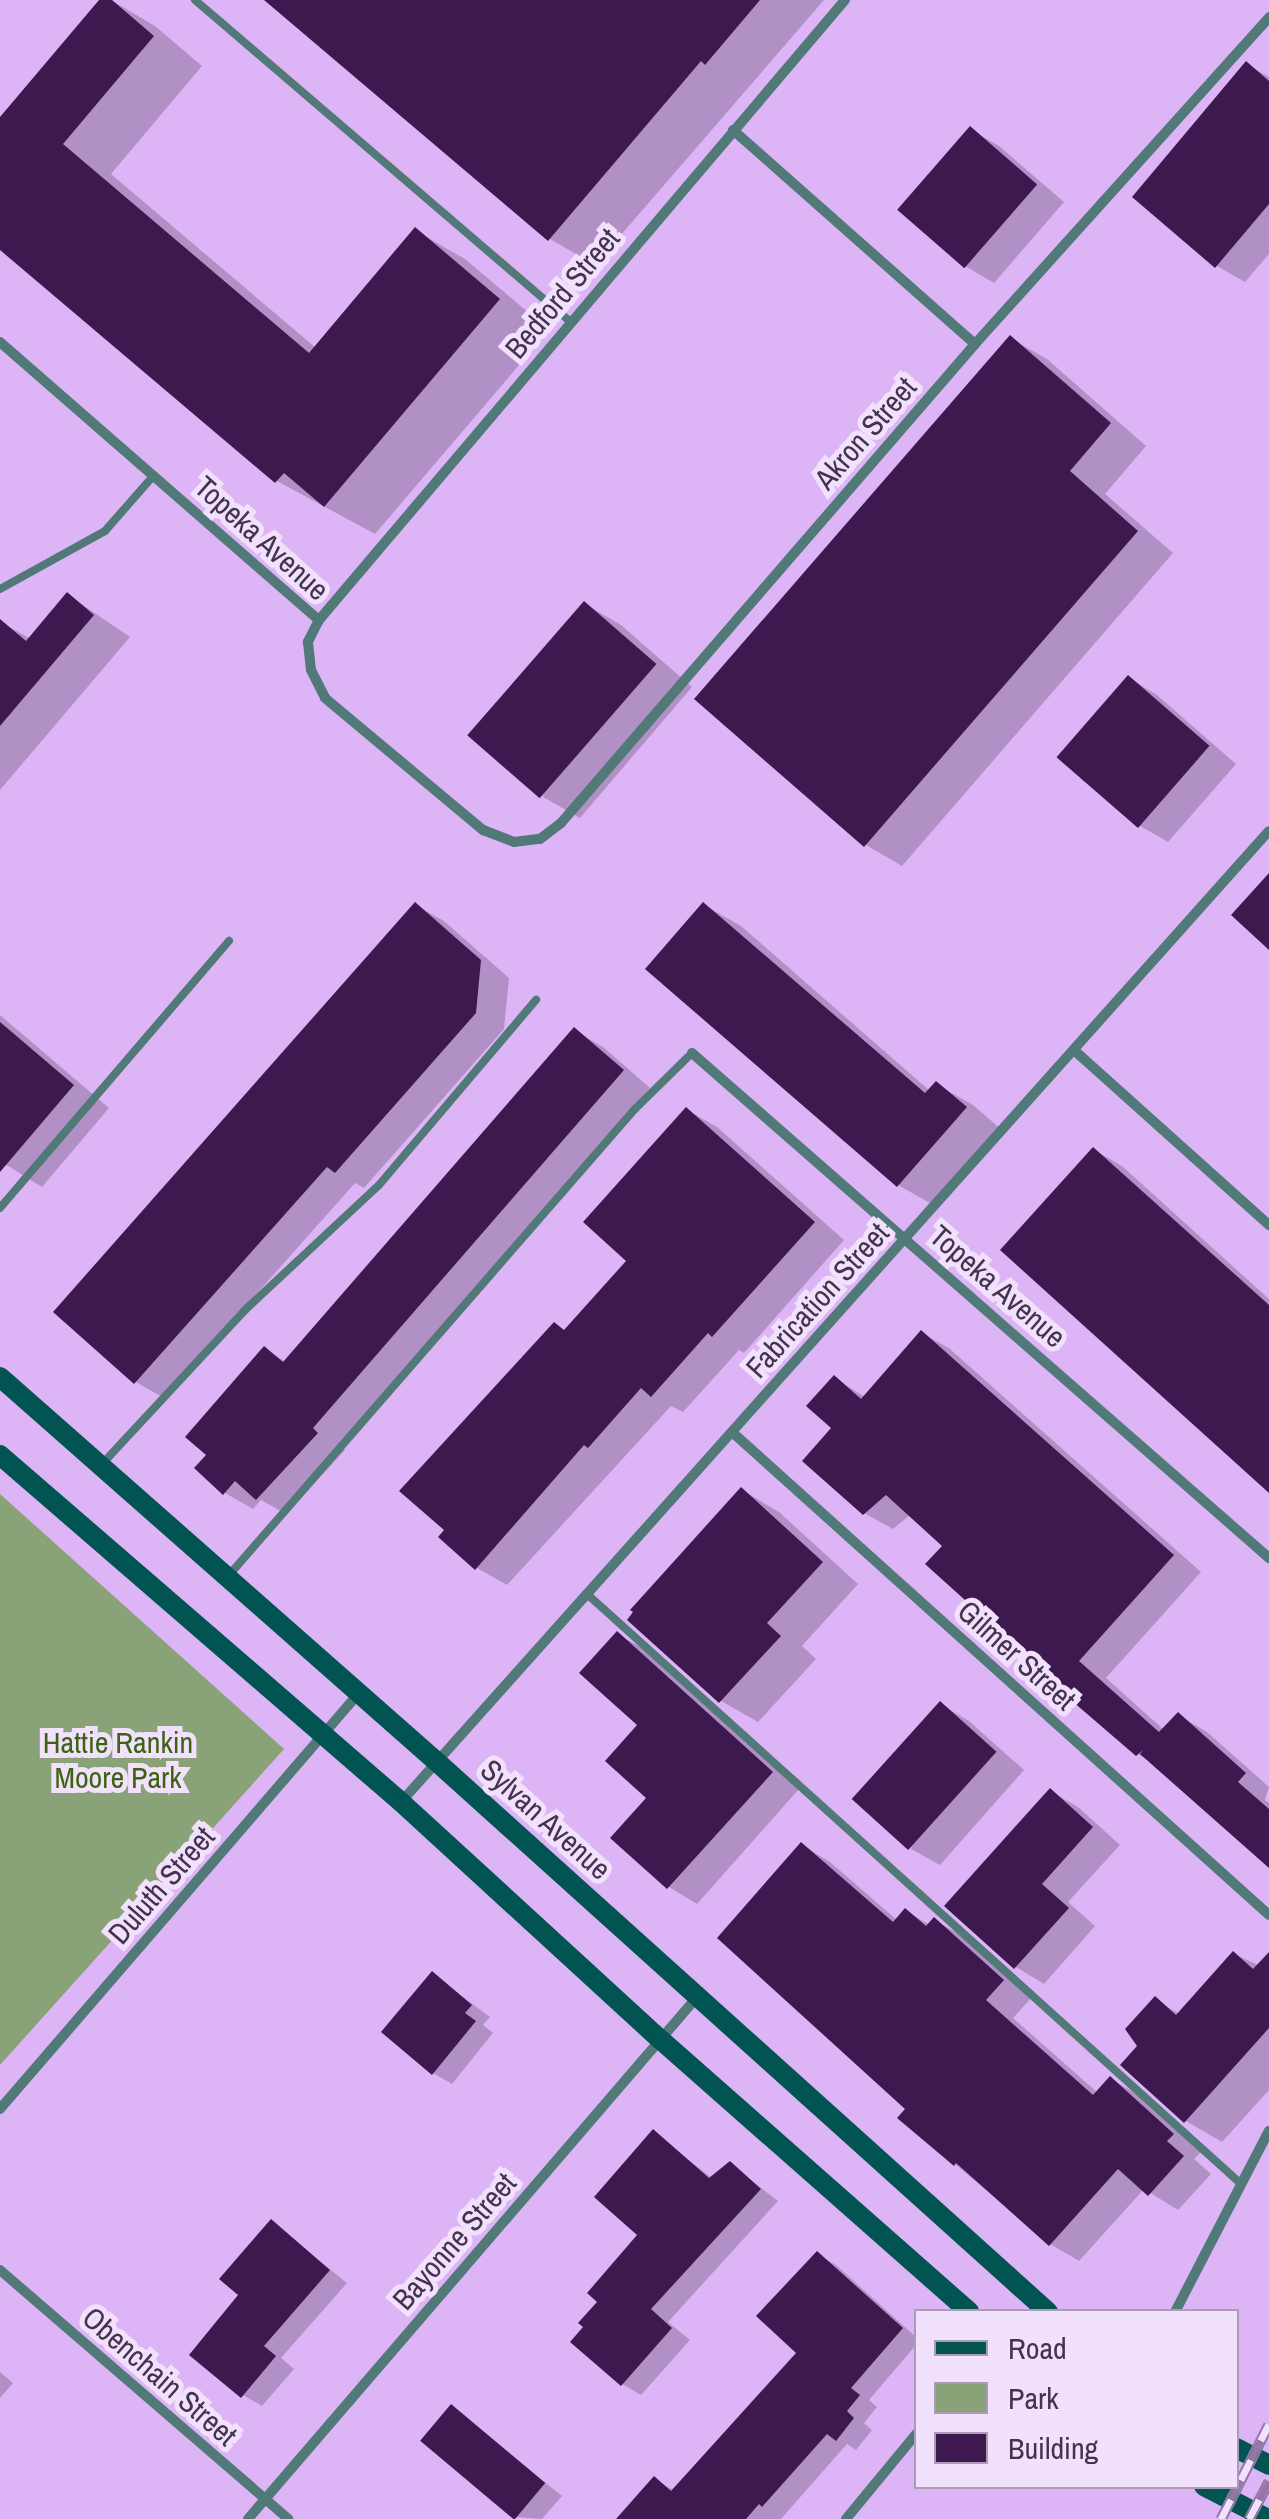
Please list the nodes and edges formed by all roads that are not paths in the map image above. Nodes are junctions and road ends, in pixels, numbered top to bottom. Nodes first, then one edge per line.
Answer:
1 (194, 0) edge
2 (846, 0) edge
3 (1269, 17) edge
4 (733, 130) junction
5 (570, 321) junction
6 (0, 342) edge
7 (976, 344) junction
8 (154, 475) junction
9 (0, 589) edge
10 (319, 620) junction
11 (483, 830) joint
12 (1269, 831) edge
13 (228, 941) dead end
14 (536, 1000) dead end
15 (1076, 1051) junction
16 (692, 1052) joint
17 (0, 1208) edge
18 (1269, 1225) edge
19 (906, 1239) junction
20 (0, 1378) edge
21 (732, 1432) junction
22 (0, 1454) edge
23 (100, 1466) junction
24 (1269, 1558) edge
25 (227, 1578) junction
26 (587, 1594) junction
27 (359, 1693) junction
28 (323, 1733) junction
29 (437, 1762) junction
30 (401, 1802) junction
31 (1269, 1915) edge
32 (698, 1996) junction
33 (661, 2040) junction
34 (0, 2109) edge
35 (1269, 2132) edge
36 (1240, 2184) junction
37 (0, 2270) edge
38 (1025, 2304) edge
39 (966, 2309) edge
40 (1177, 2309) edge
41 (914, 2436) edge
42 (1239, 2450) edge
43 (1269, 2465) edge
44 (1210, 2489) edge
45 (264, 2499) junction
46 (248, 2519) edge
47 (288, 2519) edge
48 (846, 2519) edge
49 (1268, 2519) edge

1 - 5 lane
2 - 4 street, Bedford Street
3 - 7 street, Akron Street
4 - 5 street, Bedford Street
4 - 7 street
5 - 10 street, Bedford Street
6 - 8 street, Topeka Avenue
7 - 11 street, Akron Street
8 - 9 lane
8 - 10 street, Topeka Avenue
10 - 11 street, Topeka Avenue
12 - 15 street, Fabrication Street
13 - 17 lane
14 - 23 lane
15 - 18 street
15 - 19 street, Fabrication Street
16 - 19 street, Topeka Avenue
16 - 25 lane
19 - 21 street, Fabrication Street
19 - 24 street, Topeka Avenue
20 - 23 main road, Sylvan Avenue
21 - 26 street, Fabrication Street
21 - 31 street, Gilmer Street
22 - 28 main road
23 - 25 main road, Sylvan Avenue
25 - 27 main road, Sylvan Avenue
26 - 29 street, Fabrication Street
26 - 36 lane
27 - 28 street, Duluth Street
27 - 29 main road, Sylvan Avenue
28 - 30 main road
28 - 34 street, Duluth Street
29 - 30 street, Fabrication Street
29 - 32 main road, Sylvan Avenue
30 - 33 main road
32 - 33 street, Bayonne Street
32 - 38 main road, Sylvan Avenue
33 - 39 main road
33 - 45 street, Bayonne Street
35 - 36 street
36 - 40 street
37 - 45 street, Obenchain Street
41 - 48 street
42 - 43 main road
44 - 49 main road
45 - 46 street, Bayonne Street
45 - 47 street, Obenchain Street

